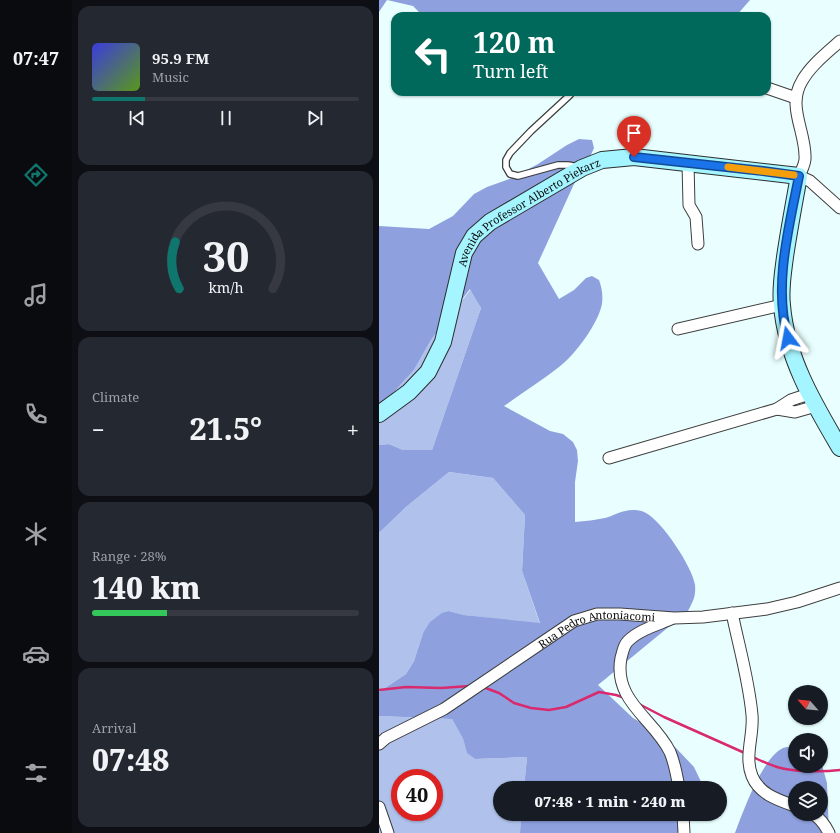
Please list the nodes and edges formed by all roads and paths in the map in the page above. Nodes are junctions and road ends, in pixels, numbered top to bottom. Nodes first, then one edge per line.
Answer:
1 (840, 41) edge
2 (771, 89) edge
3 (569, 96) edge
4 (796, 98) junction
5 (688, 163) junction
6 (582, 168) junction
7 (799, 176) junction
8 (840, 208) edge
9 (698, 244) dead end
10 (782, 305) junction
11 (678, 329) dead end
12 (812, 400) junction
13 (379, 414) edge
14 (840, 448) edge
15 (609, 458) dead end
16 (840, 588) edge
17 (732, 613) junction
18 (674, 618) junction
19 (379, 744) edge
20 (678, 781) edge
21 (788, 804) edge
22 (379, 807) edge
23 (683, 821) edge
24 (822, 821) edge
25 (388, 833) edge
26 (684, 833) edge
27 (829, 833) edge

1 - 4 street
2 - 4 street
3 - 6 lane
4 - 7 street
5 - 6 street, Avenida Professor Alberto Piekarz
5 - 7 street, Avenida Professor Alberto Piekarz
5 - 9 street
6 - 13 street, Avenida Professor Alberto Piekarz
7 - 8 street
7 - 10 street
10 - 11 street
10 - 12 street
12 - 14 street
12 - 15 street
16 - 17 street, Rua Pedro Antoniacomi
17 - 18 street, Rua Pedro Antoniacomi
17 - 21 street
18 - 19 street, Rua Pedro Antoniacomi
18 - 20 street
22 - 25 street
23 - 26 street
24 - 27 street

